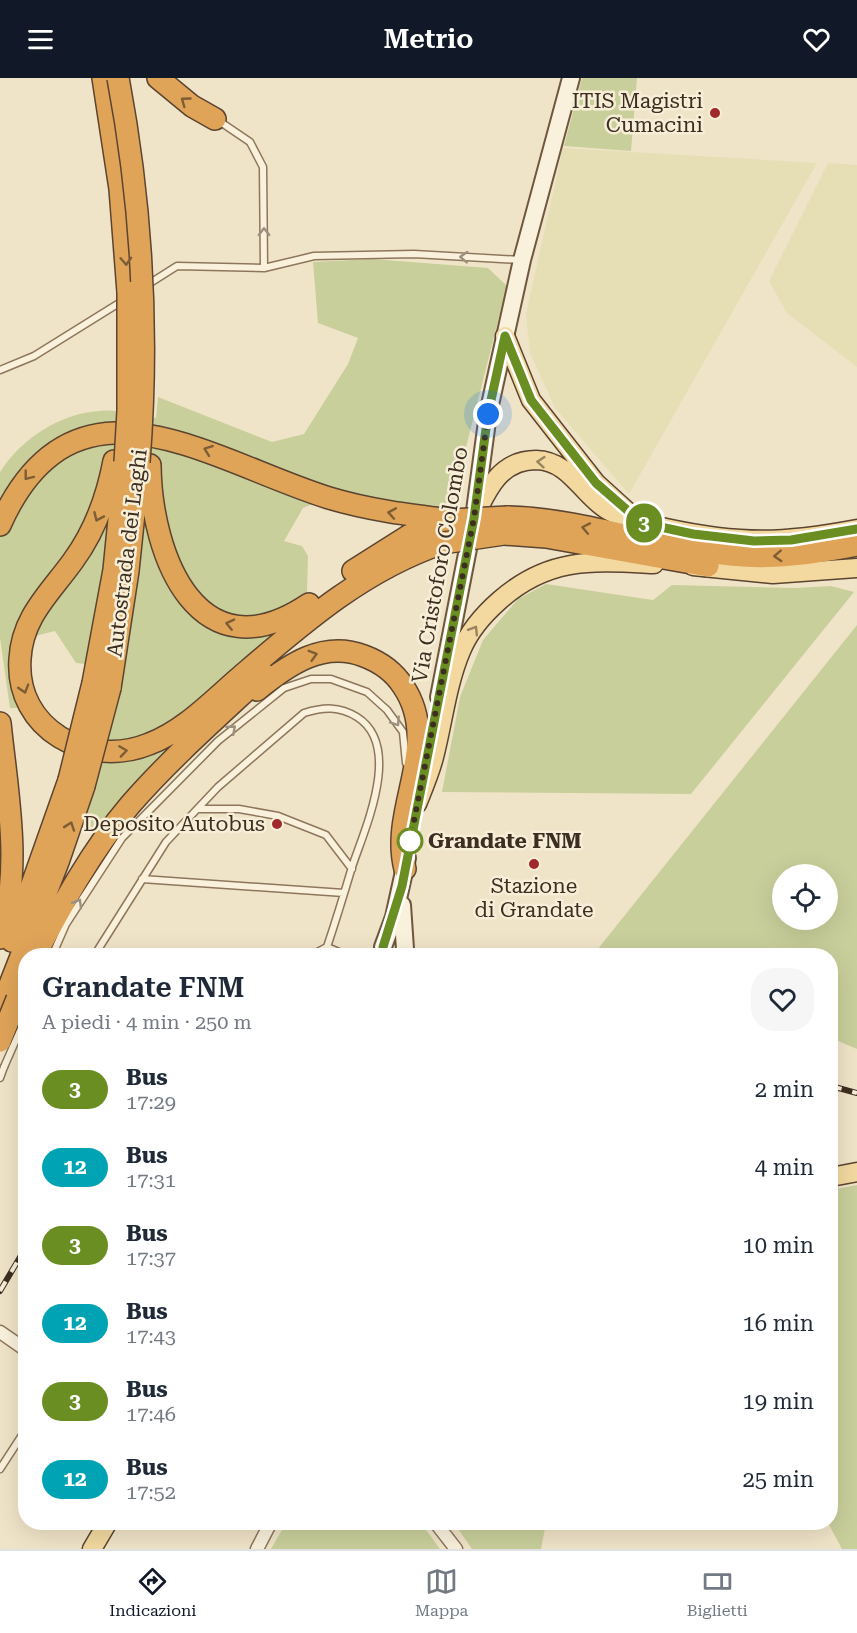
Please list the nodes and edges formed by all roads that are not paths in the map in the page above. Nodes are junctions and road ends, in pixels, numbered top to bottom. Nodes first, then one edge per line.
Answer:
1 (103, 78) edge
2 (118, 78) edge
3 (158, 78) edge
4 (571, 78) edge
5 (215, 119) joint
6 (522, 260) junction
7 (264, 268) junction
8 (135, 293) junction
9 (505, 336) junction
10 (0, 370) edge
11 (132, 463) junction
12 (474, 518) junction
13 (450, 520) junction
14 (642, 523) junction
15 (0, 525) edge
16 (506, 526) junction
17 (857, 530) edge
18 (857, 545) edge
19 (390, 564) junction
20 (712, 567) junction
21 (857, 567) edge
22 (0, 723) edge
23 (183, 750) junction
24 (76, 783) junction
25 (417, 804) junction
26 (198, 809) junction
27 (401, 842) junction
28 (352, 869) junction
29 (404, 877) junction
30 (142, 879) junction
31 (344, 892) junction
32 (0, 938) edge
33 (327, 947) edge
34 (31, 948) edge
35 (39, 948) edge
36 (56, 948) edge
37 (99, 948) edge
38 (378, 948) edge
39 (384, 948) edge
40 (398, 948) edge
41 (408, 948) edge
42 (0, 973) edge
43 (18, 989) edge
44 (12, 1008) edge
45 (0, 1022) edge
46 (18, 1023) edge
47 (0, 1041) edge
48 (0, 1078) edge
49 (857, 1172) edge
50 (838, 1176) edge
51 (0, 1332) edge
52 (18, 1344) edge
53 (18, 1441) edge
54 (0, 1469) edge
55 (103, 1530) edge
56 (267, 1530) edge
57 (441, 1530) edge
58 (92, 1549) edge
59 (257, 1549) edge
60 (456, 1549) edge

1 -> 8 highway, Autostrada dei Laghi
2 - 8 highway, Autostrada dei Laghi, bridge
5 -> 3 highway
4 - 6 street, Via Cristoforo Colombo
7 -> 5 lane
6 -> 7 lane
6 - 9 street, Via Cristoforo Colombo
7 - 10 lane
8 - 11 highway, Autostrada dei Laghi, bridge
9 - 12 street, Via Cristoforo Colombo
9 - 14 main road
13 -> 11 highway
11 -> 19 highway
11 - 24 highway, Autostrada dei Laghi, bridge
14 -> 12 main road
12 - 25 street, Via Cristoforo Colombo
13 -> 15 highway
13 - 16 highway, bridge
14 - 17 main road
18 -> 16 highway
16 - 19 highway, bridge
16 - 20 highway
19 - 23 highway
20 - 21 main road
25 -> 20 main road
22 - 32 highway
23 -> 27 highway
23 - 35 highway
34 -> 24 highway, Autostrada dei Laghi
24 - 42 highway, Autostrada dei Laghi
25 - 29 street, Via Cristoforo Colombo
26 - 28 lane
26 - 28 lane
26 - 30 lane
27 - 29 highway
36 -> 27 lane
28 - 31 lane
29 - 38 street, Via Cristoforo Colombo
29 - 41 street, Via Cristoforo Colombo
30 - 31 lane
30 - 37 lane
31 - 33 lane
39 - 40 street
44 -> 43 highway, Autostrada dei Laghi
44 - 47 highway, bridge
44 - 48 lane, bridge
45 - 46 street
49 - 50 main road
51 - 52 street
53 - 54 lane
55 - 58 main road
56 - 59 street
57 - 60 street

